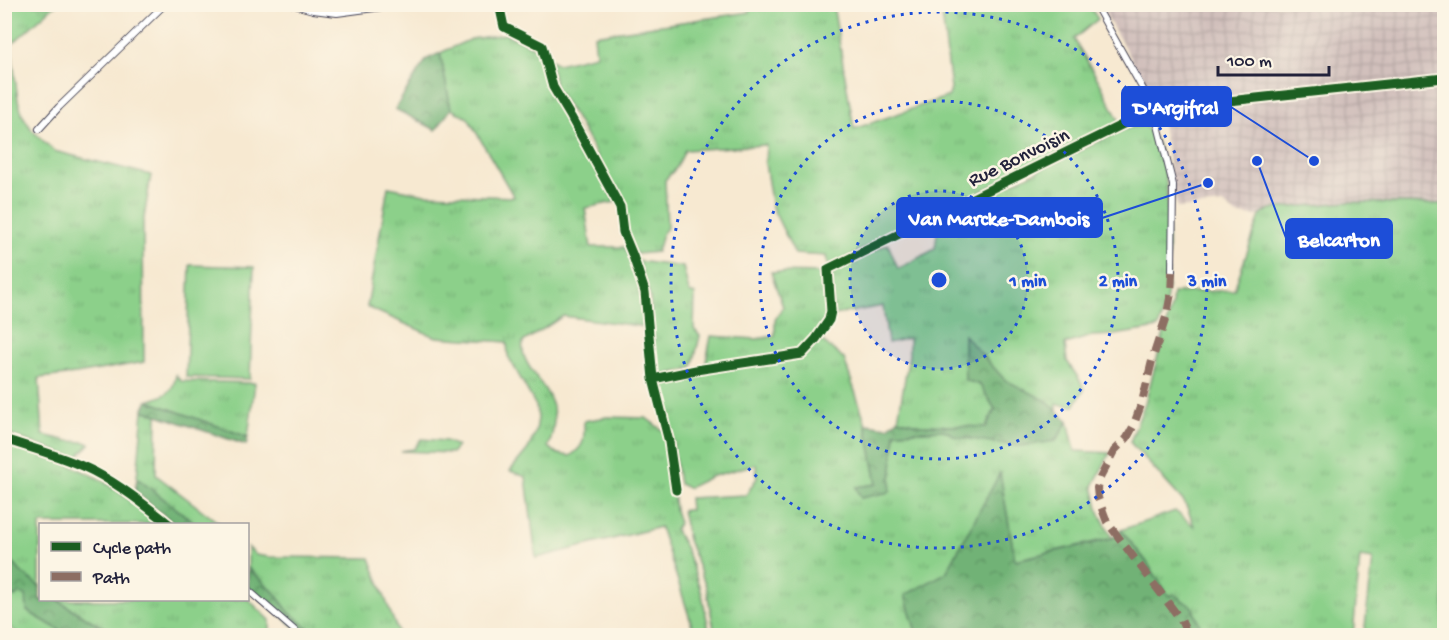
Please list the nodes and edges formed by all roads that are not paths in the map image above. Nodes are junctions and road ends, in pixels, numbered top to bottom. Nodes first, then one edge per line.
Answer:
1 (165, 4) edge
2 (291, 4) edge
3 (404, 4) edge
4 (499, 4) edge
5 (1095, 4) edge
6 (1444, 78) edge
7 (1154, 109) junction
8 (39, 129) dead end
9 (1172, 272) dead end
10 (653, 379) junction
11 (4, 439) edge
12 (676, 490) dead end
13 (167, 523) edge
14 (249, 591) edge
15 (301, 636) edge

1 - 8 street
2 - 3 street
4 - 10 street
5 - 7 street
6 - 7 street
7 - 9 street
7 - 10 street, Rue Bonvoisin
10 - 12 street
11 - 13 street
14 - 15 street

